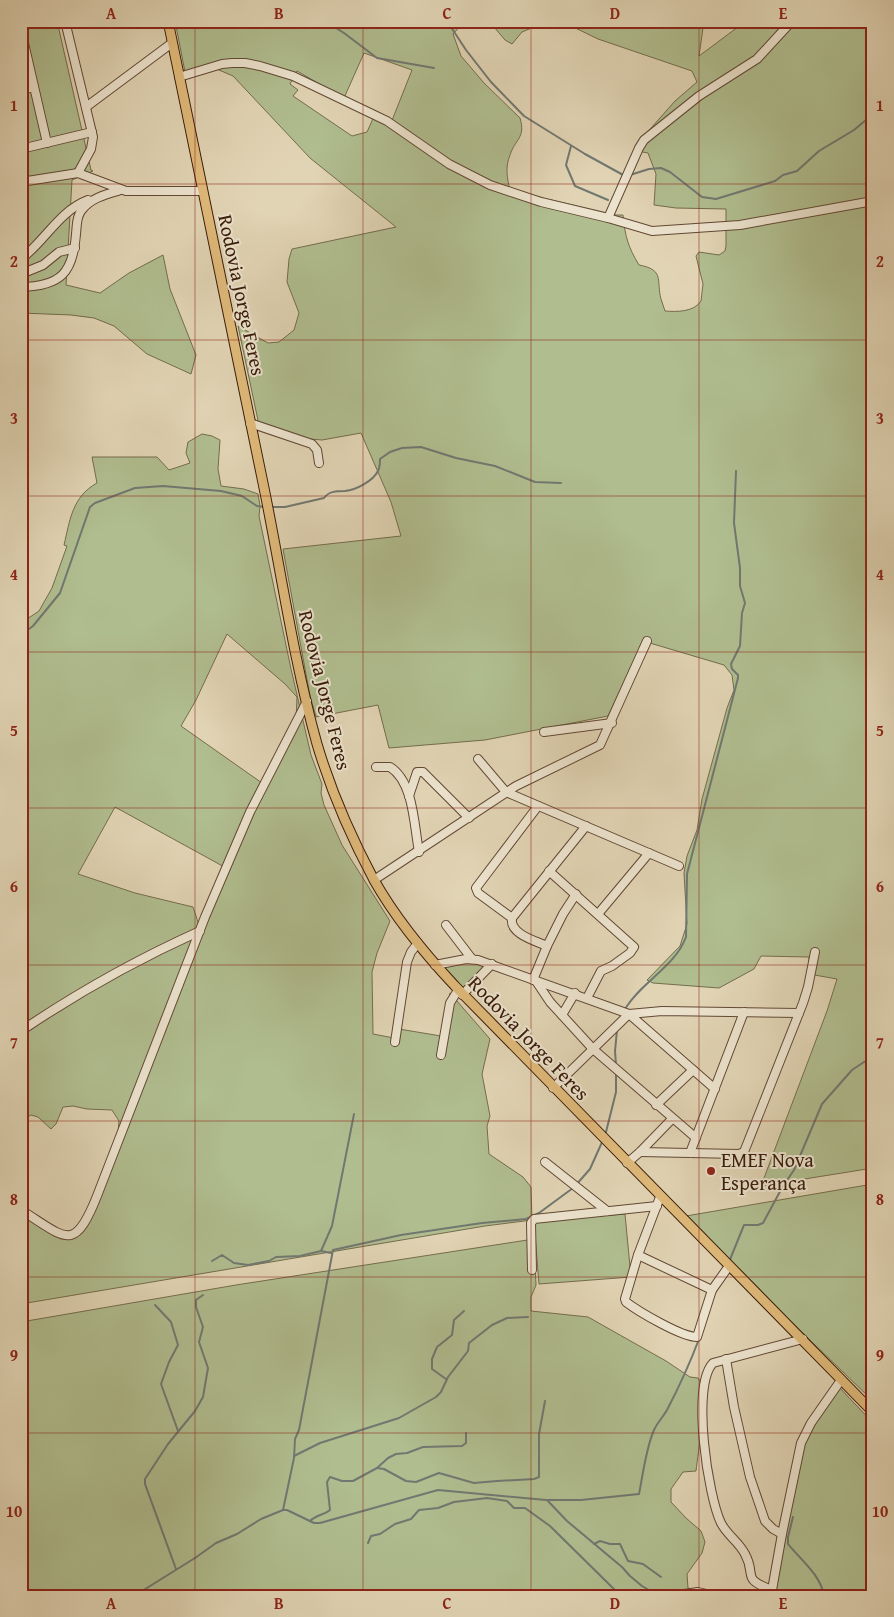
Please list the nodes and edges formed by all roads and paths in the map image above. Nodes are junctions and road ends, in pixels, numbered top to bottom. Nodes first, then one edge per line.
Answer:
1 (65, 21) edge
2 (168, 21) edge
3 (792, 21) edge
4 (21, 30) edge
5 (172, 44) junction
6 (179, 77) junction
7 (34, 87) junction
8 (21, 90) edge
9 (86, 107) junction
10 (92, 132) junction
11 (47, 143) junction
12 (21, 149) edge
13 (78, 173) junction
14 (21, 182) edge
15 (121, 190) junction
16 (203, 191) junction
17 (95, 199) junction
18 (873, 201) edge
19 (608, 218) junction
20 (75, 248) junction
21 (21, 259) edge
22 (21, 274) edge
23 (21, 287) edge
24 (250, 423) junction
25 (319, 463) dead end
26 (647, 642) dead end
27 (307, 701) junction
28 (612, 723) junction
29 (544, 732) dead end
30 (478, 759) dead end
31 (376, 767) dead end
32 (506, 792) junction
33 (409, 796) junction
34 (538, 806) junction
35 (469, 818) junction
36 (586, 826) junction
37 (419, 852) junction
38 (649, 853) junction
39 (679, 866) dead end
40 (549, 871) junction
41 (374, 880) junction
42 (576, 894) junction
43 (598, 914) junction
44 (512, 918) junction
45 (446, 925) dead end
46 (200, 931) junction
47 (418, 943) junction
48 (547, 946) junction
49 (815, 952) dead end
50 (472, 959) junction
51 (492, 964) junction
52 (435, 965) junction
53 (534, 980) junction
54 (460, 992) junction
55 (575, 993) junction
56 (587, 998) junction
57 (744, 1012) junction
58 (799, 1013) junction
59 (629, 1014) junction
60 (562, 1015) junction
61 (21, 1031) edge
62 (395, 1042) dead end
63 (594, 1049) junction
64 (441, 1055) dead end
65 (693, 1070) junction
66 (553, 1088) junction
67 (715, 1089) junction
68 (656, 1105) junction
69 (672, 1118) junction
70 (696, 1138) junction
71 (640, 1152) junction
72 (690, 1153) junction
73 (544, 1162) dead end
74 (627, 1163) junction
75 (659, 1201) junction
76 (21, 1210) edge
77 (607, 1211) junction
78 (638, 1255) junction
79 (728, 1266) junction
80 (532, 1270) dead end
81 (712, 1290) junction
82 (803, 1339) junction
83 (726, 1359) junction
84 (841, 1380) junction
85 (873, 1412) edge
86 (782, 1534) junction
87 (771, 1593) edge
88 (684, 1594) dead end
89 (715, 1596) edge

1 - 9 street
2 - 5 main road, Rodovia Jorge Feres
3 - 19 street
4 - 7 street
5 - 6 main road, Rodovia Jorge Feres
5 - 9 street
6 - 16 main road, Rodovia Jorge Feres
6 - 19 street
7 - 8 street
7 - 11 street
9 - 10 street
10 - 11 street
10 - 13 street
11 - 12 street
13 - 14 street
13 - 15 street
15 - 16 street
15 - 17 street
16 - 24 main road, Rodovia Jorge Feres
17 - 20 street
17 - 21 street
18 - 19 street
20 - 22 street
20 - 23 street
24 - 25 street
24 - 27 main road, Rodovia Jorge Feres
26 - 28 street
27 - 41 main road, Rodovia Jorge Feres
27 - 46 street
28 - 29 street
28 - 32 street
30 - 32 street
31 - 33 street
32 - 34 street
32 - 35 street
33 - 35 street
33 - 37 street
34 - 36 street
34 - 44 street
35 - 37 street
36 - 38 street
36 - 40 street
37 - 41 street
38 - 39 street
38 - 43 street
40 - 42 street
40 - 44 street
41 - 47 main road, Rodovia Jorge Feres
42 - 43 street
42 - 48 street
43 - 56 street
44 - 48 street
45 - 50 street
46 - 61 street
46 - 76 street
47 - 52 main road, Rodovia Jorge Feres
47 - 62 street
48 - 53 street
49 - 58 street
50 - 51 street
50 - 52 street
51 - 53 street
51 - 54 street
52 - 54 main road, Rodovia Jorge Feres
53 - 55 street
53 - 60 street
54 - 64 street
54 - 66 main road, Rodovia Jorge Feres
55 - 56 street
55 - 60 street
56 - 59 street
57 - 58 street
57 - 59 street
57 - 67 street
58 - 72 street
59 - 63 street
59 - 65 street
60 - 63 street
63 - 66 street
63 - 68 street
65 - 67 street
65 - 68 street
66 - 74 main road, Rodovia Jorge Feres
67 - 70 street
68 - 69 street
69 - 70 street
69 - 71 street
70 - 72 street
71 - 72 street
71 - 74 street
73 - 77 street
74 - 75 main road, Rodovia Jorge Feres
75 - 77 street
75 - 78 street
75 - 79 main road, Rodovia Jorge Feres
77 - 80 street
78 - 81 street
78 - 81 street
79 - 81 street
79 - 82 main road, Rodovia Jorge Feres
82 - 83 street
82 - 84 main road, Rodovia Jorge Feres
83 - 86 street
83 - 87 street
84 - 85 main road, Rodovia Jorge Feres
84 - 86 street
86 - 87 street
88 - 89 street

